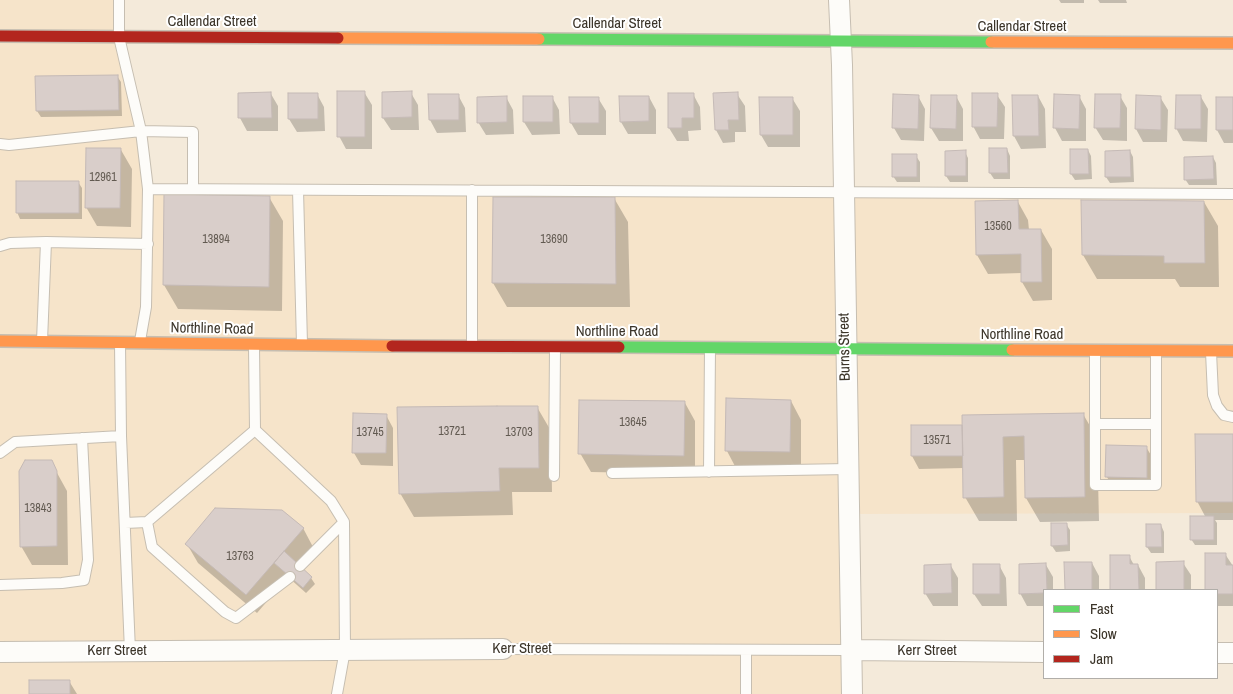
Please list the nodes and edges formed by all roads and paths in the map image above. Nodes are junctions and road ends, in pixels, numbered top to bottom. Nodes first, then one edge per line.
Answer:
1 (119, 0) edge
2 (839, 0) edge
3 (0, 36) edge
4 (120, 37) junction
5 (840, 40) junction
6 (1233, 43) edge
7 (141, 131) junction
8 (0, 144) edge
9 (148, 189) junction
10 (193, 189) junction
11 (298, 190) junction
12 (472, 190) junction
13 (842, 192) junction
14 (1233, 194) edge
15 (46, 242) junction
16 (148, 244) junction
17 (0, 246) edge
18 (0, 341) edge
19 (42, 342) junction
20 (120, 342) junction
21 (140, 342) junction
22 (254, 345) junction
23 (302, 345) junction
24 (472, 346) junction
25 (555, 347) junction
26 (710, 348) junction
27 (845, 348) junction
28 (1095, 350) junction
29 (1156, 350) junction
30 (1212, 351) junction
31 (1233, 351) edge
32 (1233, 417) edge
33 (1095, 424) junction
34 (1156, 424) junction
35 (255, 430) junction
36 (121, 436) junction
37 (82, 438) junction
38 (0, 453) edge
39 (848, 469) junction
40 (709, 472) junction
41 (612, 473) dead end
42 (554, 476) dead end
43 (147, 522) junction
44 (344, 522) junction
45 (125, 523) junction
46 (300, 566) dead end
47 (290, 577) dead end
48 (0, 585) edge
49 (502, 649) joint
50 (345, 650) junction
51 (746, 650) junction
52 (851, 650) junction
53 (130, 651) junction
54 (0, 652) edge
55 (1043, 652) edge
56 (1218, 653) edge
57 (1233, 653) edge
58 (337, 694) edge
59 (746, 694) edge
60 (852, 694) edge

1 - 4 lane
2 - 5 street, Burns Street
3 - 4 main road, Callendar Street
4 - 5 main road, Callendar Street
4 - 7 lane
5 - 6 main road, Callendar Street
5 - 13 street, Burns Street
7 - 8 lane
7 - 9 lane
7 - 10 lane
9 - 10 lane
9 - 16 lane
10 - 11 lane
11 - 12 lane
11 - 23 lane
12 - 13 lane
12 - 24 lane
13 - 14 lane
13 - 27 street, Burns Street
15 - 16 lane
15 - 17 lane
15 - 19 lane
16 - 21 lane
18 - 19 main road, Northline Road
19 - 20 main road, Northline Road
20 - 21 main road, Northline Road
20 - 36 lane
21 - 22 main road, Northline Road
22 - 23 main road, Northline Road
22 - 35 lane
23 - 24 main road, Northline Road
24 - 25 main road, Northline Road
25 - 26 main road, Northline Road
25 - 42 lane
26 - 27 main road, Northline Road
26 - 40 lane
27 - 28 main road, Northline Road
27 - 39 street, Burns Street
28 - 29 main road, Northline Road
28 - 33 lane
29 - 30 main road, Northline Road
29 - 34 lane
30 - 31 main road, Northline Road
30 - 32 lane
33 - 34 lane
33 - 34 lane
35 - 43 lane
35 - 44 lane
36 - 37 lane
36 - 45 lane
37 - 38 lane
37 - 48 lane
39 - 40 lane
39 - 52 street, Burns Street
40 - 41 lane
43 - 45 lane
43 - 47 lane
44 - 46 lane
44 - 50 lane
45 - 53 lane
49 - 50 street, Kerr Street
49 - 51 lane, Kerr Street
50 - 53 street, Kerr Street
50 - 58 lane
51 - 52 lane, Kerr Street
51 - 59 lane
52 - 55 street, Kerr Street
52 - 60 street, Burns Street
53 - 54 street, Kerr Street
56 - 57 street

